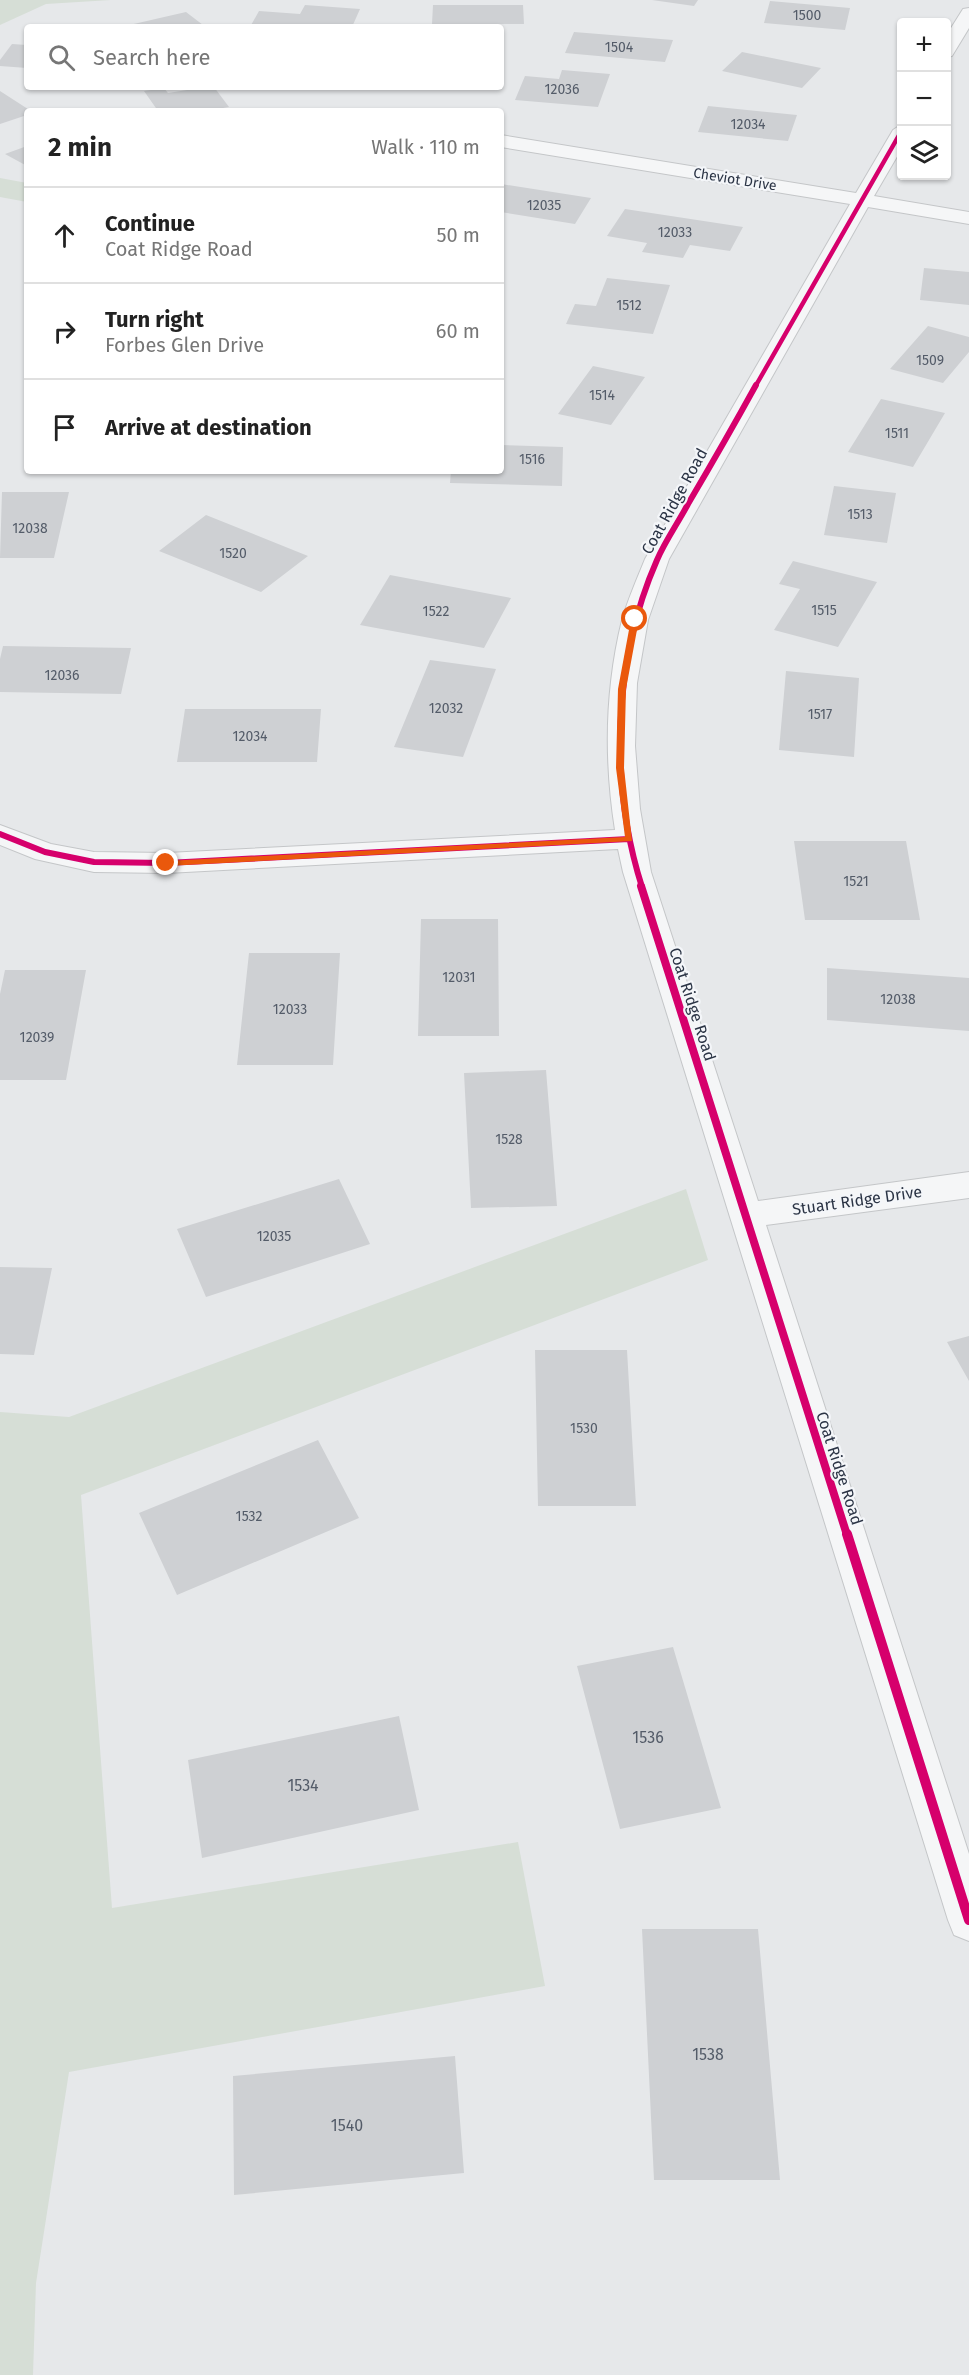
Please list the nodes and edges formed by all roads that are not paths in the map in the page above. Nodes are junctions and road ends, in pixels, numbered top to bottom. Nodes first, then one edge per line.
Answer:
1 (969, 13) edge
2 (951, 44) edge
3 (897, 139) edge
4 (504, 141) edge
5 (861, 200) junction
6 (969, 218) edge
7 (0, 834) edge
8 (629, 839) junction
9 (969, 1185) edge
10 (746, 1215) junction
11 (969, 1920) edge

1 - 2 street
3 - 5 street, Coat Ridge Road
4 - 5 street, Cheviot Drive
5 - 6 street, Cheviot Drive
5 - 8 street, Coat Ridge Road
7 - 8 street
8 - 10 street, Coat Ridge Road
9 - 10 street, Stuart Ridge Drive
10 - 11 street, Coat Ridge Road

